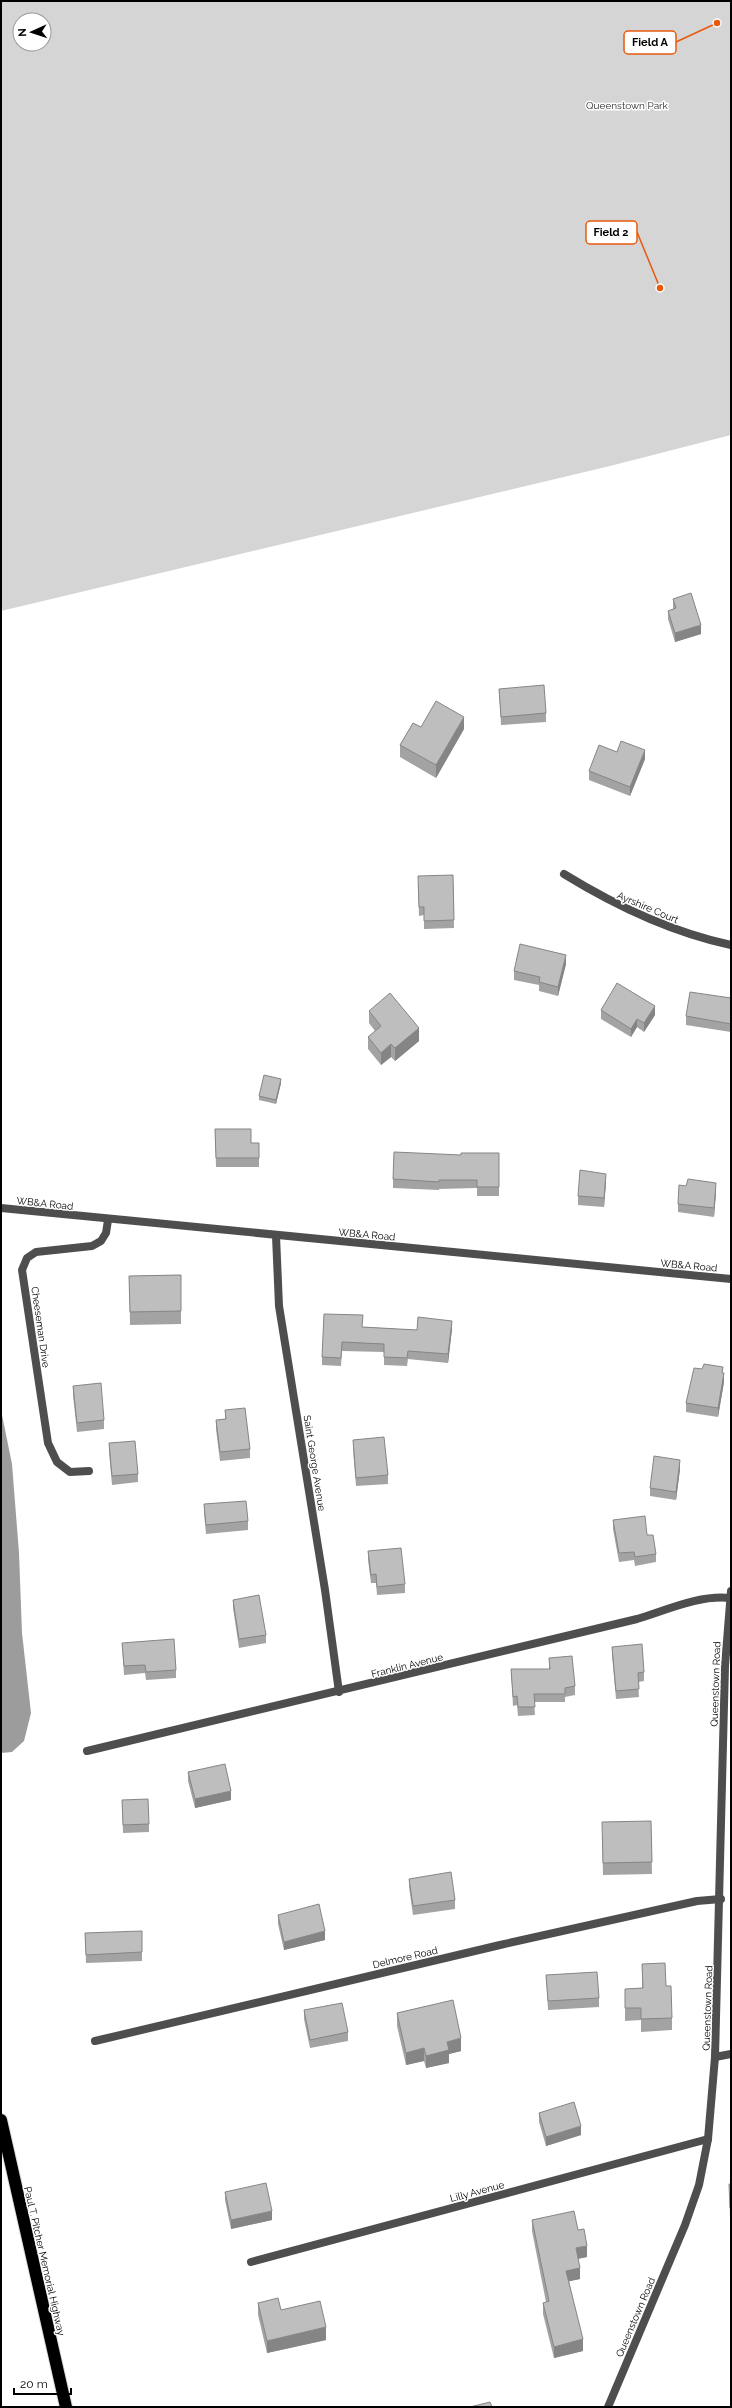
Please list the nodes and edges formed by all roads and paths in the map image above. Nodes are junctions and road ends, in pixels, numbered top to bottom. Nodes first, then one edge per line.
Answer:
1 (564, 874) dead end
2 (731, 945) edge
3 (1, 1208) edge
4 (108, 1220) junction
5 (276, 1236) junction
6 (731, 1279) edge
7 (89, 1471) dead end
8 (731, 1594) edge
9 (339, 1692) junction
10 (87, 1751) dead end
11 (721, 1899) junction
12 (95, 2041) dead end
13 (731, 2054) edge
14 (715, 2057) junction
15 (1, 2120) edge
16 (708, 2139) junction
17 (251, 2262) dead end
18 (66, 2407) edge
19 (608, 2407) edge

1 - 2 street, Ayrshire Court
3 - 4 street, WB&A Road
4 - 5 street, WB&A Road
4 - 7 street, Cheeseman Drive
5 - 6 street, WB&A Road
5 - 9 street, Saint George Avenue
8 - 9 street, Franklin Avenue
8 - 11 street, Queenstown Road
9 - 10 street, Franklin Avenue
11 - 12 street, Delmore Road
11 - 14 street, Queenstown Road
13 - 14 street
14 - 16 street, Queenstown Road
15 - 18 highway, Paul T. Pitcher Memorial Highway
16 - 17 street, Lilly Avenue
16 - 19 street, Queenstown Road

